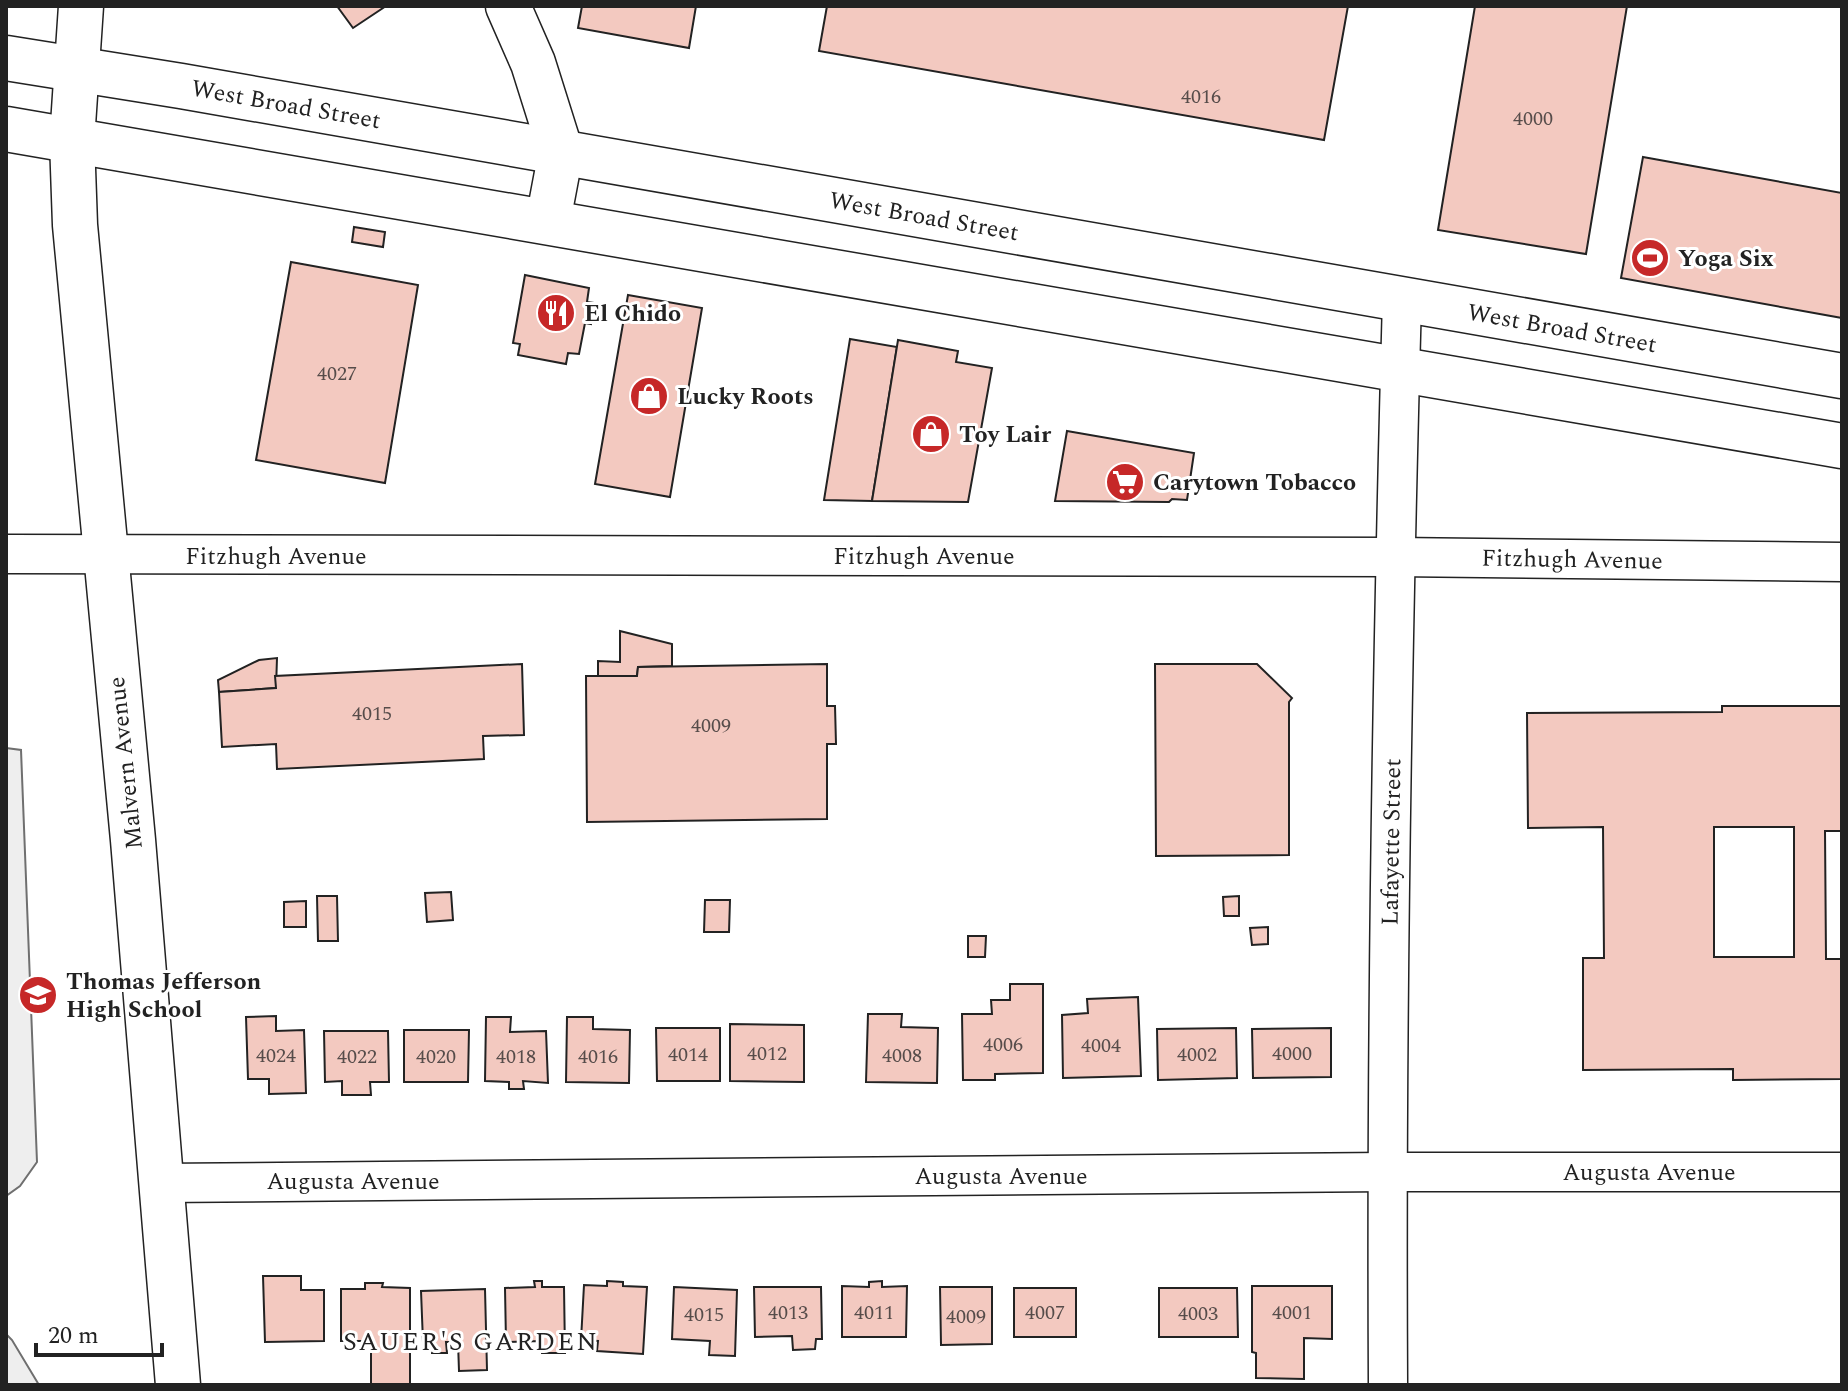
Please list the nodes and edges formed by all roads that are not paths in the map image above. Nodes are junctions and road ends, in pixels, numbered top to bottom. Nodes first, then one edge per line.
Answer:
1 (81, 6) edge
2 (508, 6) edge
3 (6, 58) edge
4 (75, 70) junction
5 (6, 129) edge
6 (72, 140) junction
7 (561, 152) junction
8 (548, 221) junction
9 (1402, 299) junction
10 (1400, 370) junction
11 (1842, 376) edge
12 (1842, 446) edge
13 (6, 554) edge
14 (105, 556) junction
15 (1395, 557) junction
16 (1842, 562) edge
17 (1387, 1172) junction
18 (1842, 1172) edge
19 (159, 1183) junction
20 (178, 1385) edge
21 (1388, 1385) edge

1 - 4 main road, Malvern Avenue
2 - 7 main road
3 - 4 main road, West Broad Street
4 - 6 main road, Malvern Avenue
4 - 7 main road, West Broad Street
5 - 6 main road
6 - 8 main road
6 - 14 main road, Malvern Avenue
7 - 8 main road
7 - 9 main road, West Broad Street
8 - 10 main road
9 - 10 street, Lafayette Street
9 - 11 main road, West Broad Street
10 - 12 main road
10 - 15 street, Lafayette Street
13 - 14 street, Fitzhugh Avenue
14 - 15 street, Fitzhugh Avenue
14 - 19 main road, Malvern Avenue
15 - 16 street, Fitzhugh Avenue
15 - 17 street, Lafayette Street
17 - 18 street, Augusta Avenue
17 - 19 street, Augusta Avenue
17 - 21 street, Lafayette Street
19 - 20 main road, Malvern Avenue

